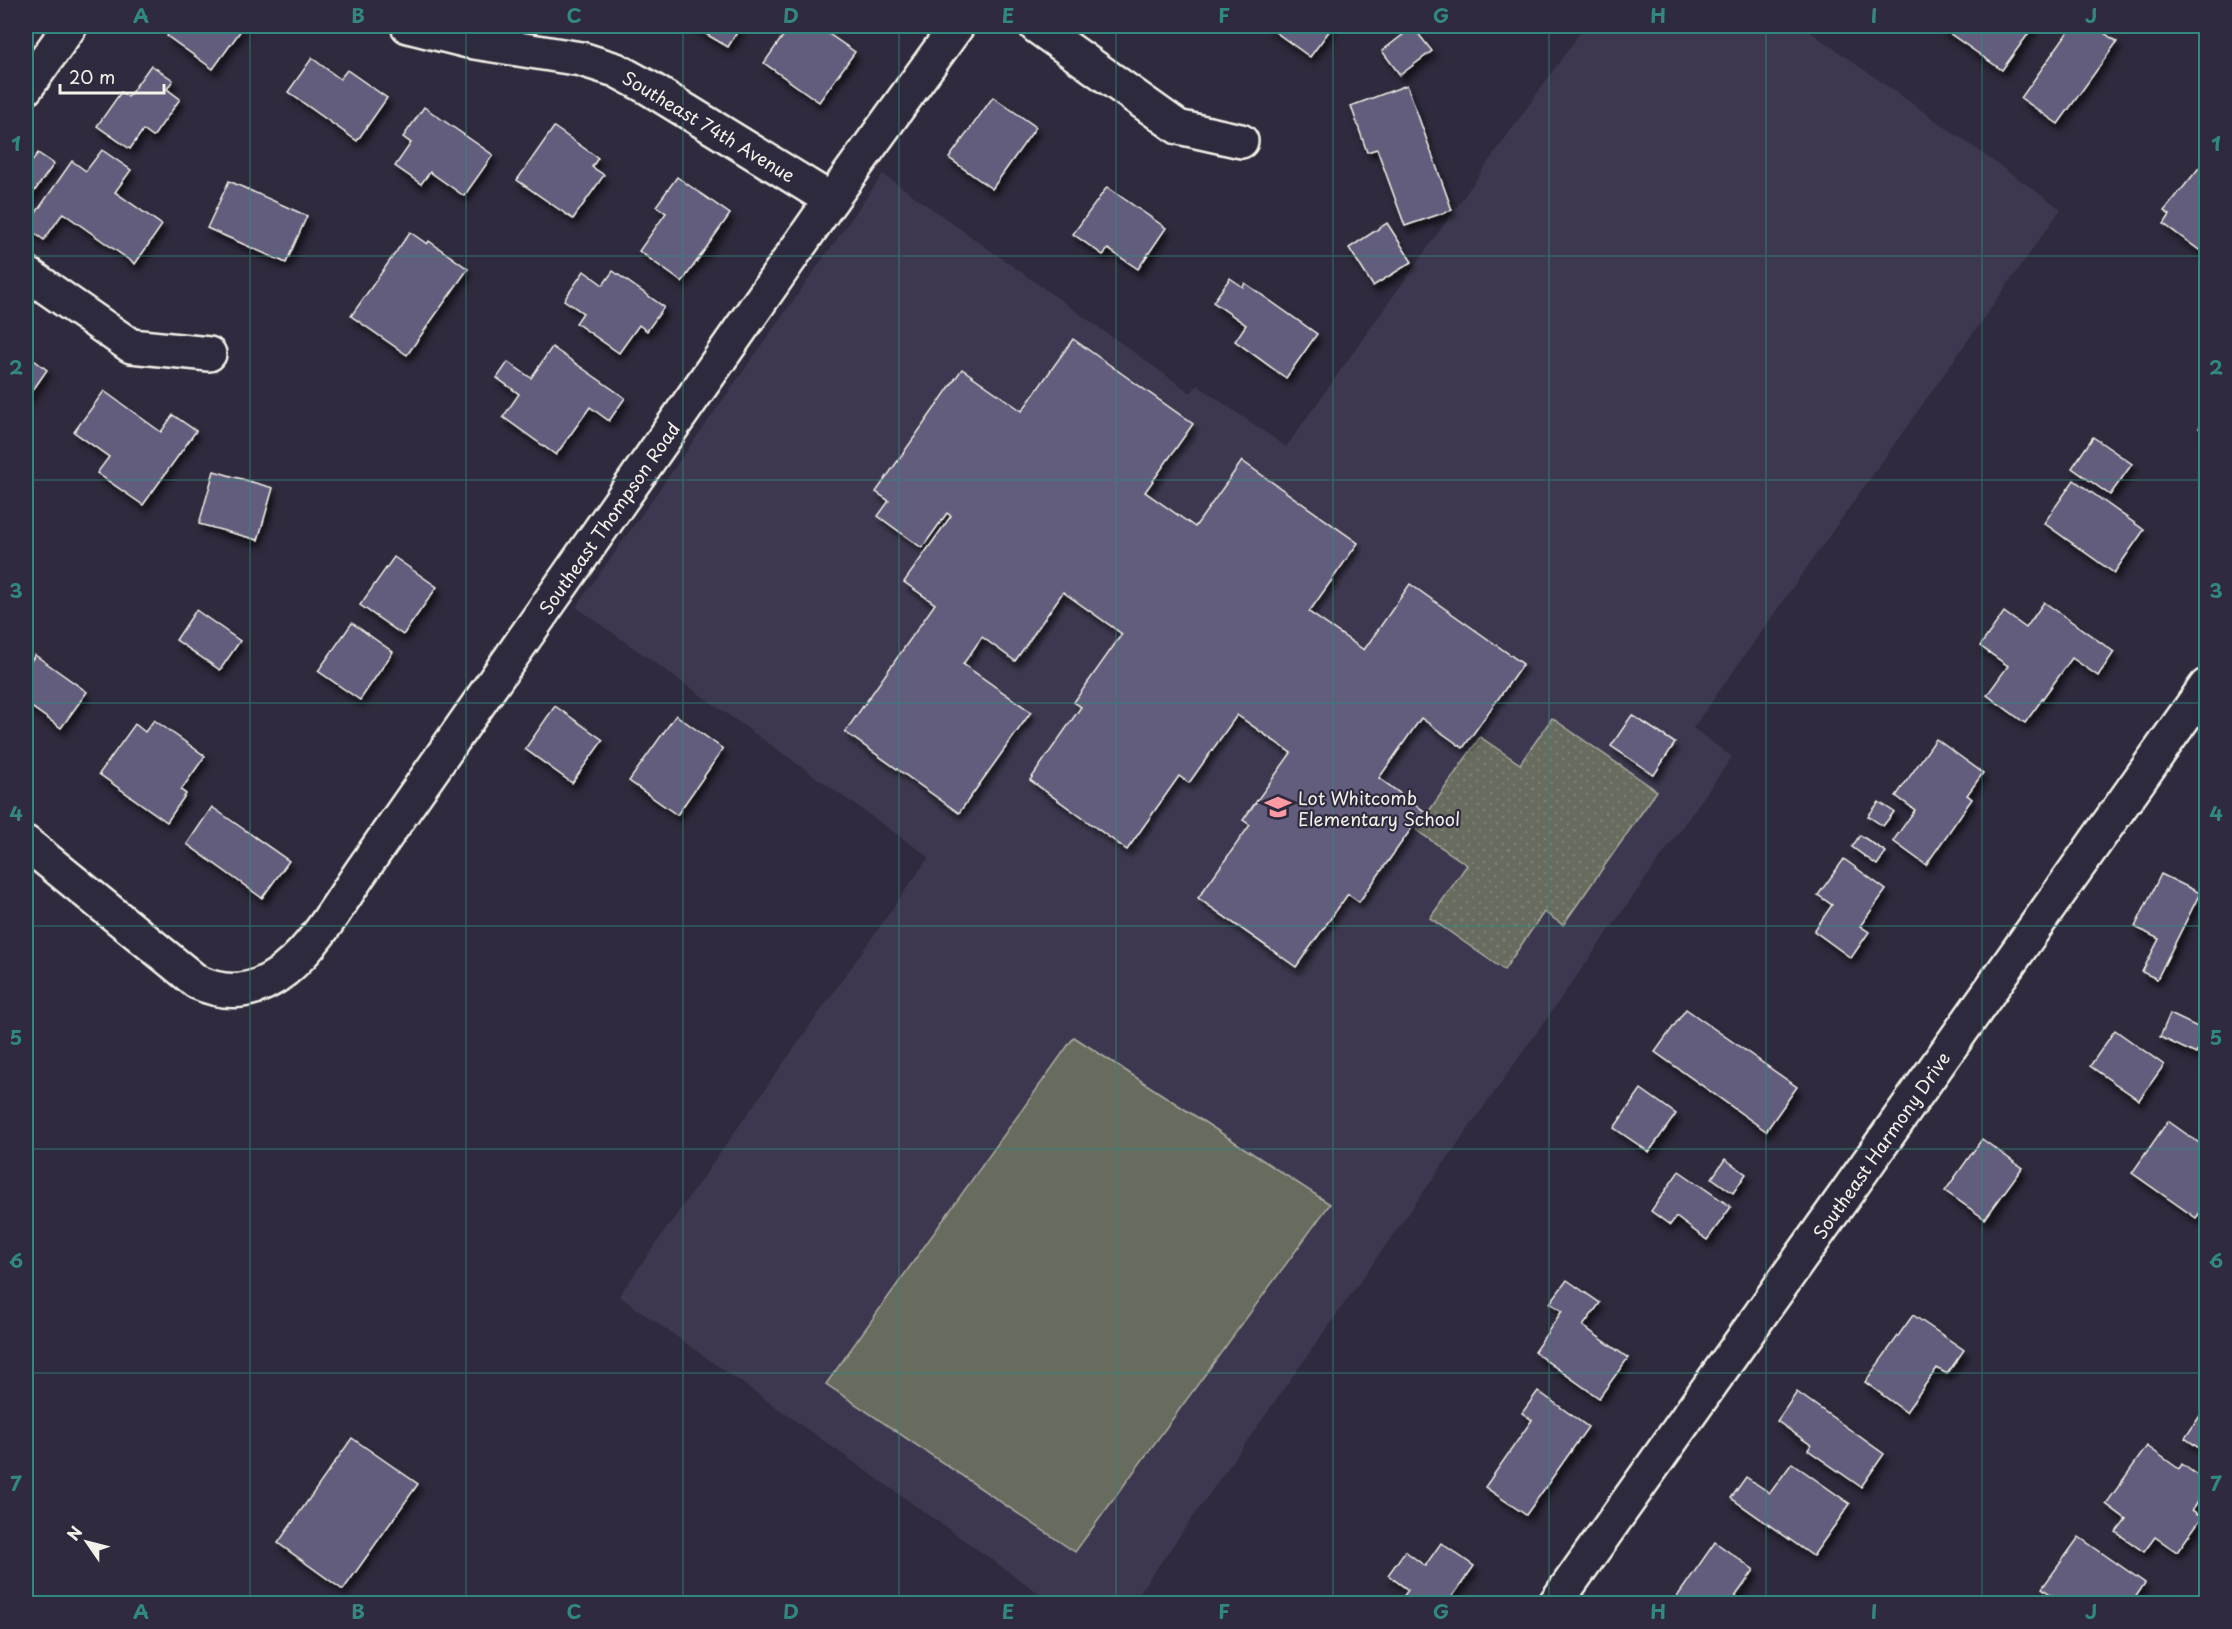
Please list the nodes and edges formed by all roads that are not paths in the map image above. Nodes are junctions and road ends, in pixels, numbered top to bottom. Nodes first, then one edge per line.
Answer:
1 (70, 26) edge
2 (408, 26) edge
3 (957, 26) edge
4 (1036, 26) edge
5 (26, 88) edge
6 (1241, 141) dead end
7 (831, 200) junction
8 (26, 273) edge
9 (209, 354) dead end
10 (2206, 686) edge
11 (26, 843) edge
12 (1555, 1604) edge

1 - 5 street
2 - 7 street, Southeast 74th Avenue
3 - 7 street, Southeast Thompson Road
4 - 6 street
7 - 11 street, Southeast Thompson Road
8 - 9 street
10 - 12 street, Southeast Harmony Drive

